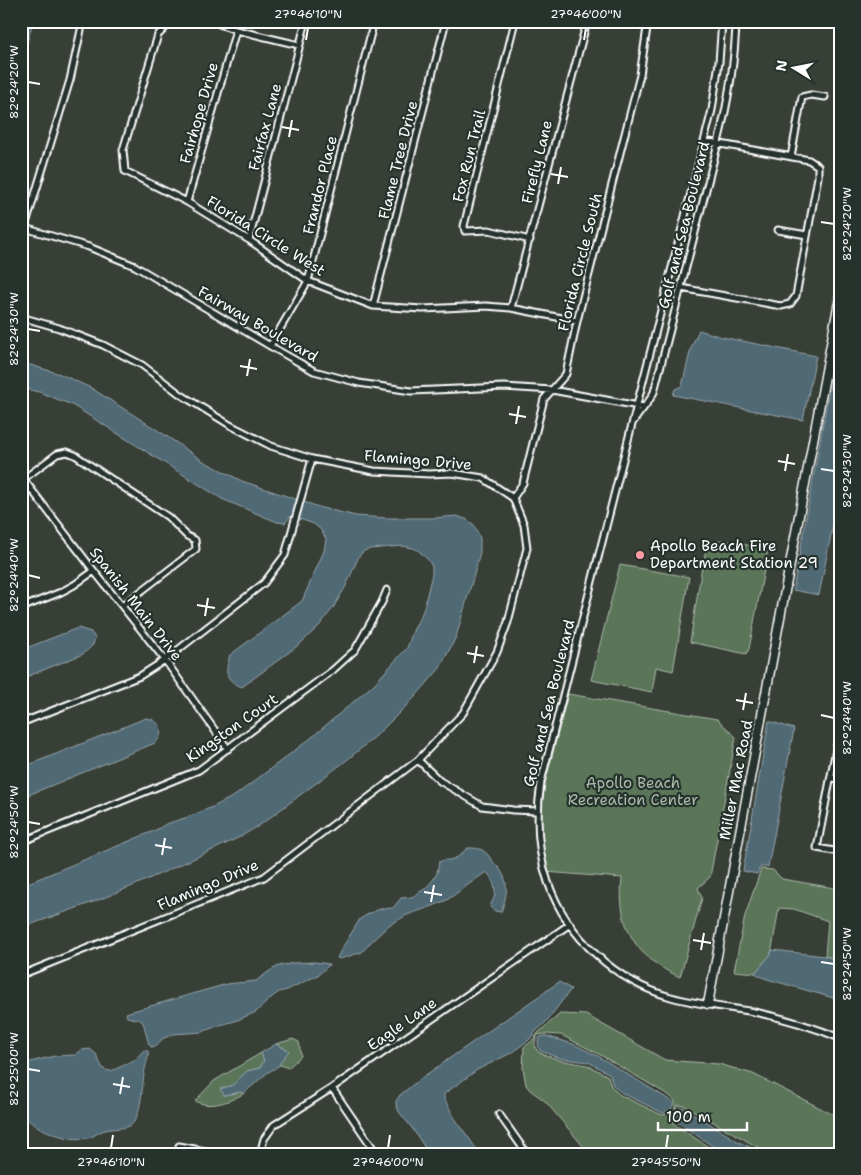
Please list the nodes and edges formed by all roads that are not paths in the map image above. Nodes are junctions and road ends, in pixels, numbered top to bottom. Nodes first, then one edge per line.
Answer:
1 (83, 21) edge
2 (172, 21) edge
3 (211, 21) edge
4 (306, 21) edge
5 (374, 21) edge
6 (446, 21) edge
7 (516, 21) edge
8 (587, 21) edge
9 (648, 21) edge
10 (722, 21) edge
11 (736, 21) edge
12 (236, 30) junction
13 (300, 45) junction
14 (825, 98) dead end
15 (704, 141) junction
16 (718, 143) junction
17 (791, 157) junction
18 (187, 202) junction
19 (23, 227) edge
20 (778, 230) dead end
21 (807, 235) junction
22 (21, 240) edge
23 (249, 240) junction
24 (530, 240) junction
25 (308, 281) junction
26 (681, 288) junction
27 (840, 296) edge
28 (373, 306) junction
29 (511, 308) junction
30 (21, 317) edge
31 (577, 321) junction
32 (270, 346) junction
33 (552, 390) junction
34 (636, 405) junction
35 (644, 407) junction
36 (632, 426) junction
37 (312, 459) junction
38 (22, 478) edge
39 (513, 498) junction
40 (94, 571) junction
41 (387, 590) dead end
42 (122, 606) junction
43 (21, 608) edge
44 (165, 660) junction
45 (21, 723) edge
46 (837, 744) dead end
47 (228, 749) junction
48 (418, 760) junction
49 (831, 778) junction
50 (840, 779) edge
51 (538, 811) junction
52 (21, 842) edge
53 (840, 852) edge
54 (570, 924) junction
55 (21, 976) edge
56 (708, 1004) junction
57 (840, 1038) edge
58 (332, 1088) junction
59 (499, 1114) dead end
60 (179, 1146) dead end
61 (221, 1154) edge
62 (260, 1154) edge
63 (377, 1154) edge
64 (527, 1154) edge

1 - 19 street
2 - 18 street, Florida Circle West
3 - 12 street
4 - 13 street, Fairfax Lane
5 - 25 street, Frandor Place
6 - 28 street, Flame Tree Drive
7 - 24 street, Fox Run Trail
8 - 24 street, Firefly Lane
9 - 31 street, Florida Circle South
10 - 15 street, Golf and Sea Boulevard
11 - 16 street, Golf and Sea Boulevard
12 - 13 street
12 - 18 street, Fairhope Drive
13 - 23 street, Fairfax Lane
14 - 17 street
15 - 16 street
15 - 34 street, Golf and Sea Boulevard
16 - 17 street
16 - 26 street, Golf and Sea Boulevard
17 - 21 street
18 - 23 street, Florida Circle West
19 - 22 street
19 - 32 street, Fairway Boulevard
20 - 21 street
21 - 26 street
23 - 25 street, Florida Circle West
24 - 29 street, Firefly Lane
25 - 28 street, Florida Circle West
25 - 32 street, Frandor Place
26 - 35 street, Golf and Sea Boulevard
27 - 56 street, Miller Mac Road
28 - 29 street, Florida Circle West
29 - 31 street, Florida Circle West
30 - 37 street, Flamingo Drive
31 - 33 street, Florida Circle South
32 - 33 street, Fairway Boulevard
33 - 34 street, Fairway Boulevard
33 - 39 street, Florida Circle South
34 - 35 street, Fairway Boulevard
34 - 36 street, Golf and Sea Boulevard
35 - 36 street, Golf and Sea Boulevard
36 - 51 street, Golf and Sea Boulevard
37 - 39 street, Flamingo Drive
37 - 44 street
38 - 40 street, Spanish Main Drive
38 - 42 street
39 - 48 street, Flamingo Drive
40 - 42 street, Spanish Main Drive
40 - 43 street
41 - 47 street, Kingston Court
42 - 44 street, Spanish Main Drive
44 - 45 street
44 - 47 street, Spanish Main Drive
46 - 49 street
47 - 52 street, Kingston Court
48 - 51 street
48 - 55 street, Flamingo Drive
49 - 50 street
49 - 53 street
51 - 54 street, Golf and Sea Boulevard
54 - 56 street, Golf and Sea Boulevard
54 - 58 street, Eagle Lane
56 - 57 street, Golf and Sea Boulevard
58 - 62 street, Eagle Lane
58 - 63 street
59 - 64 street
60 - 61 street

